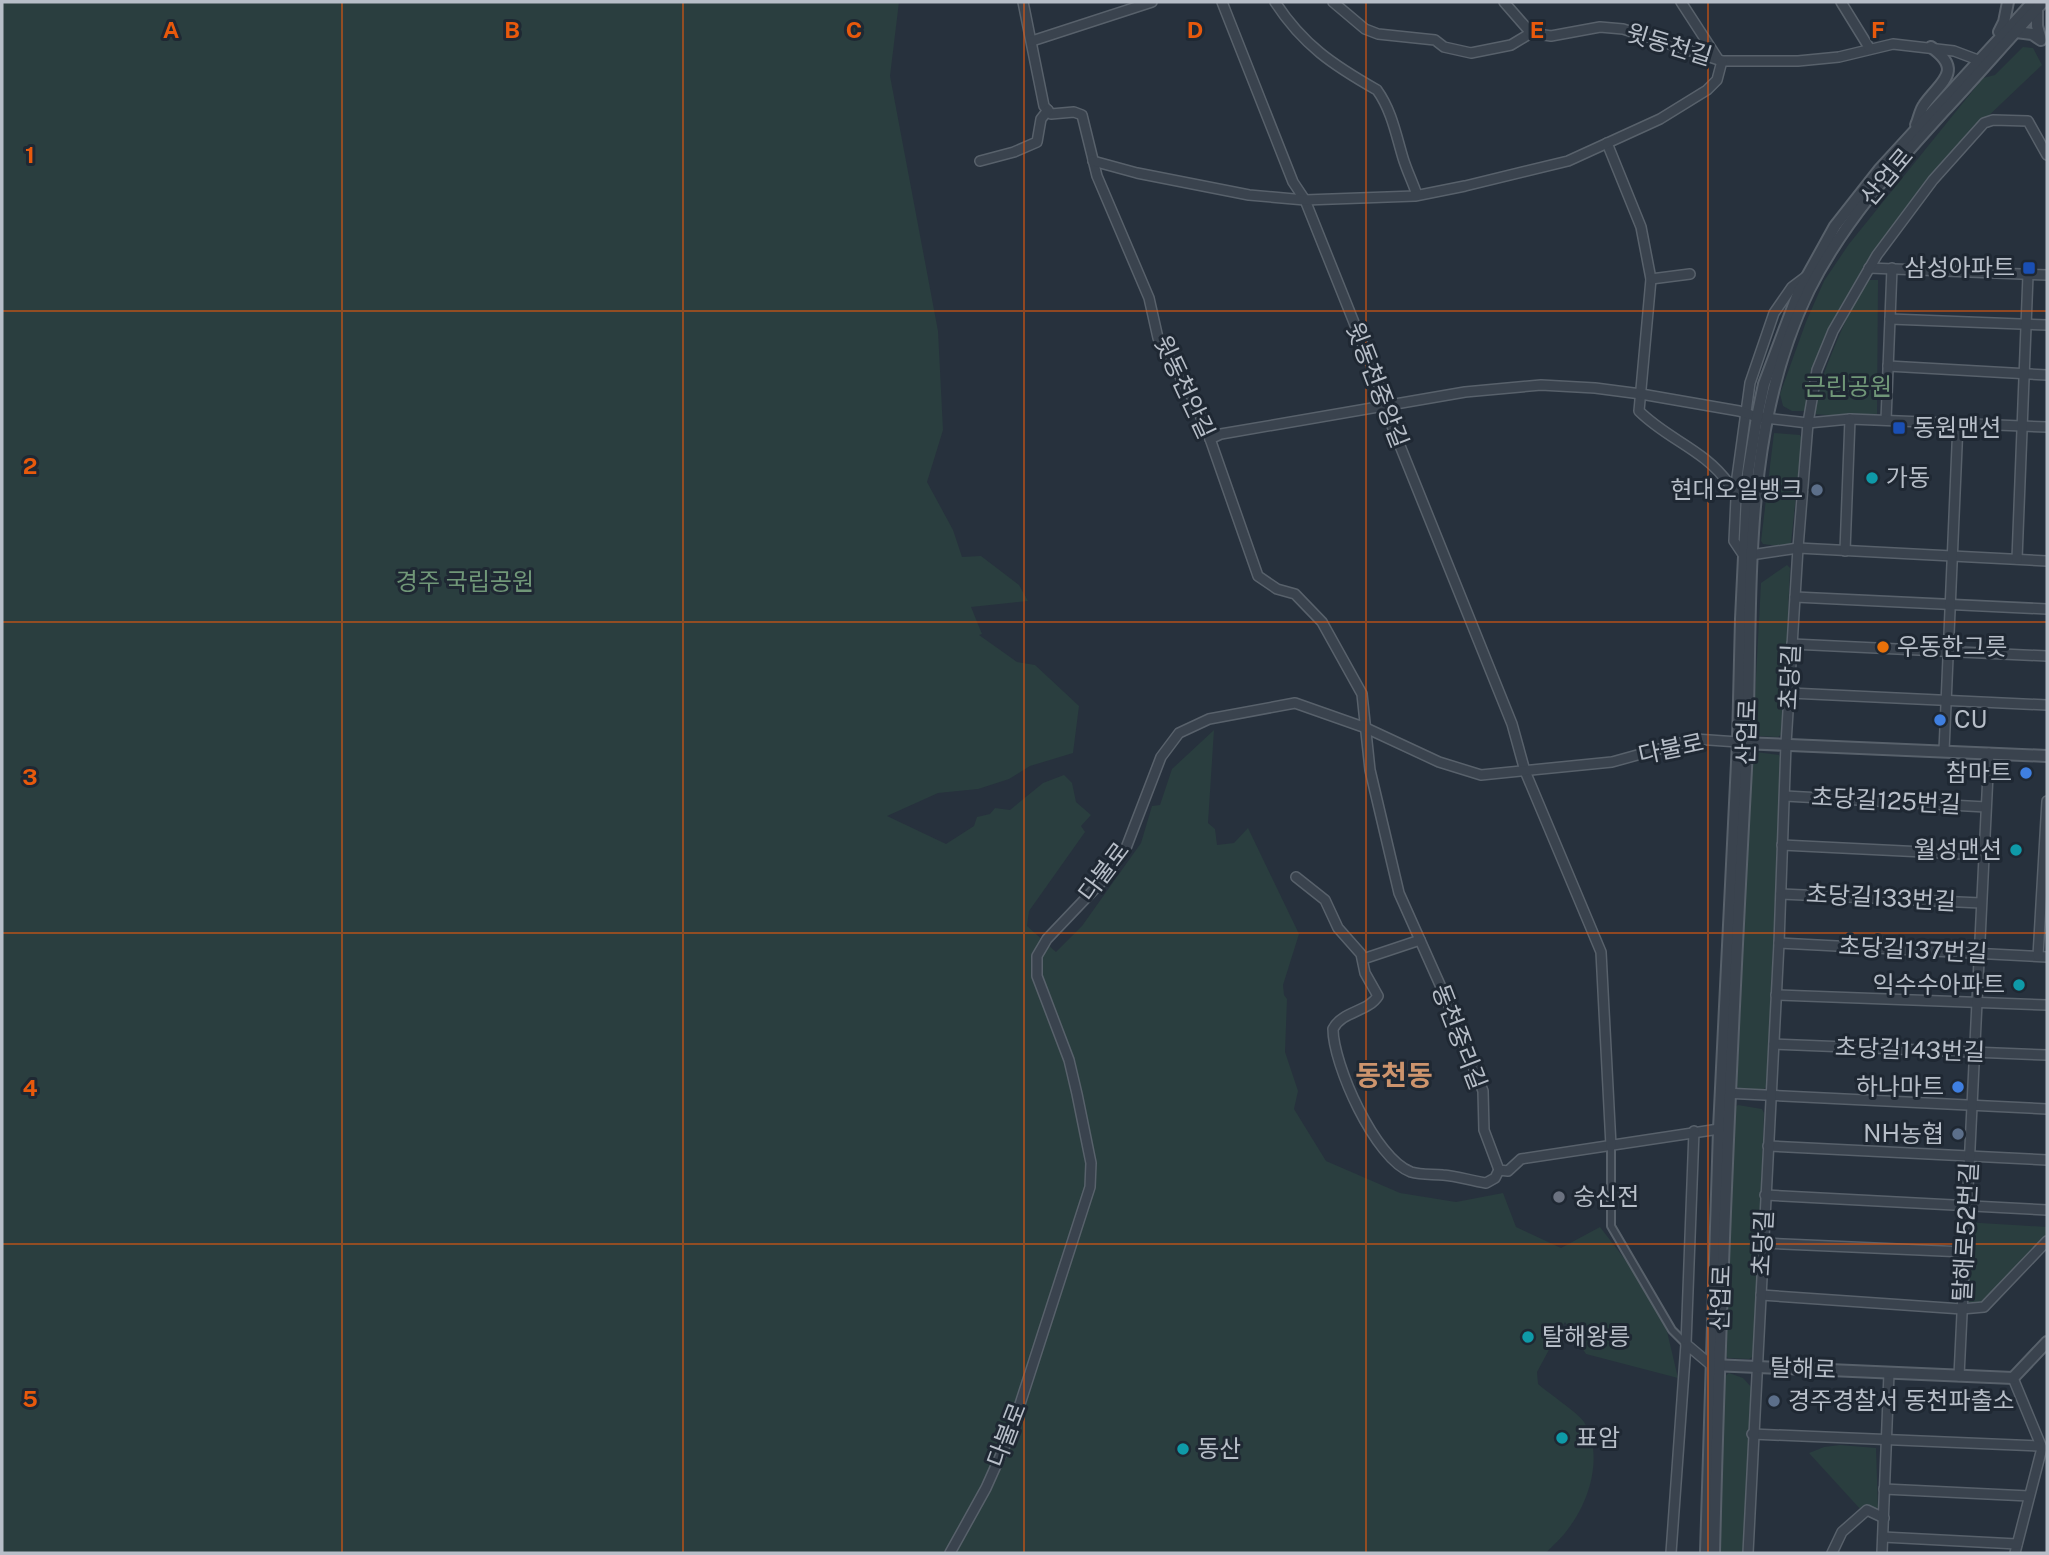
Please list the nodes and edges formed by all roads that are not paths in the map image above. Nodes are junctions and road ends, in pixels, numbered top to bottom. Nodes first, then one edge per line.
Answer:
1 (1023, 2) edge
2 (1152, 2) edge
3 (1222, 2) edge
4 (1275, 2) edge
5 (1333, 2) edge
6 (1504, 2) edge
7 (1681, 2) edge
8 (1841, 2) edge
9 (2008, 2) edge
10 (2038, 4) edge
11 (2016, 32) junction
12 (1531, 33) junction
13 (2041, 40) junction
14 (1032, 41) junction
15 (1993, 45) junction
16 (1931, 47) junction
17 (1870, 49) junction
18 (2047, 51) edge
19 (1720, 60) junction
20 (1981, 63) junction
21 (1048, 110) junction
22 (1914, 131) junction
23 (1607, 143) junction
24 (2047, 155) edge
25 (980, 161) dead end
26 (1093, 161) junction
27 (1417, 195) junction
28 (1305, 200) junction
29 (1869, 268) junction
30 (1892, 268) junction
31 (1690, 274) dead end
32 (1808, 274) junction
33 (2028, 275) junction
34 (2047, 275) edge
35 (1651, 279) junction
36 (1890, 319) junction
37 (2026, 324) junction
38 (2047, 325) edge
39 (1888, 366) junction
40 (2024, 374) junction
41 (2047, 375) edge
42 (1641, 394) junction
43 (1384, 406) junction
44 (1745, 413) junction
45 (1761, 417) junction
46 (1850, 419) junction
47 (1886, 420) junction
48 (1808, 423) junction
49 (1958, 423) junction
50 (2022, 426) junction
51 (2047, 427) edge
52 (1210, 439) junction
53 (1737, 485) junction
54 (1798, 548) junction
55 (1845, 551) junction
56 (1748, 556) junction
57 (1953, 556) junction
58 (2017, 559) junction
59 (2047, 561) edge
60 (1795, 597) junction
61 (1951, 604) junction
62 (2047, 609) edge
63 (1792, 644) junction
64 (1949, 652) junction
65 (2047, 656) edge
66 (1790, 693) junction
67 (1947, 701) junction
68 (2047, 705) edge
69 (1366, 728) junction
70 (1742, 743) junction
71 (1786, 744) junction
72 (1944, 751) junction
73 (1989, 753) junction
74 (2047, 756) edge
75 (1525, 771) junction
76 (1785, 796) junction
77 (2047, 801) edge
78 (1986, 807) junction
79 (1782, 845) junction
80 (1984, 855) junction
81 (1296, 877) dead end
82 (1781, 894) junction
83 (1981, 903) junction
84 (1420, 940) junction
85 (1779, 943) junction
86 (1980, 954) junction
87 (2043, 956) edge
88 (1363, 959) junction
89 (1776, 995) junction
90 (1978, 1002) junction
91 (2047, 1005) edge
92 (1774, 1044) junction
93 (1974, 1052) junction
94 (2047, 1055) edge
95 (1726, 1093) junction
96 (1771, 1095) junction
97 (1972, 1105) junction
98 (2047, 1109) edge
99 (1719, 1129) junction
100 (1694, 1131) junction
101 (1611, 1146) junction
102 (1768, 1146) junction
103 (1969, 1156) junction
104 (2047, 1160) edge
105 (1499, 1170) junction
106 (1765, 1195) junction
107 (1967, 1205) junction
108 (2047, 1210) edge
109 (1763, 1243) junction
110 (2046, 1245) edge
111 (1965, 1252) junction
112 (1760, 1295) junction
113 (1962, 1308) junction
114 (2047, 1342) edge
115 (1686, 1344) junction
116 (1715, 1365) junction
117 (1756, 1367) junction
118 (1889, 1373) junction
119 (1959, 1376) junction
120 (2013, 1378) junction
121 (1752, 1434) junction
122 (1888, 1439) junction
123 (2044, 1448) edge
124 (1884, 1489) junction
125 (2029, 1496) junction
126 (1884, 1518) junction
127 (1883, 1537) junction
128 (2016, 1549) edge
129 (950, 1553) edge
130 (1671, 1553) edge
131 (1706, 1553) edge
132 (1714, 1553) edge
133 (1748, 1553) edge
134 (1832, 1553) edge
135 (1882, 1553) edge

1 - 14 street
2 - 14 street
3 - 28 street, 윗동천중앙길
4 - 27 street
5 - 12 street, 윗동천길
6 - 12 street
7 - 19 street
8 - 17 street
9 - 15 street
10 - 11 street, 산업로
10 - 13 street
10 - 15 street, 산업로
11 - 13 street
11 - 20 street, 산업로
12 - 19 street, 윗동천길
13 - 18 street
14 - 21 street
15 - 20 street, 산업로
16 - 17 street, 윗동천길
16 - 20 street, 윗동천길
16 - 22 street
17 - 19 street, 윗동천길
19 - 23 street
20 - 22 street, 산업로
20 - 45 street, 산업로
21 - 25 street
21 - 26 street, 윗동천안길
22 - 32 street, 산업로
23 - 27 street
23 - 35 street
24 - 29 street, 초당길
26 - 28 street
26 - 52 street, 윗동천안길
27 - 28 street
28 - 43 street, 윗동천중앙길
29 - 30 street
29 - 48 street, 초당길
30 - 33 street
30 - 36 street
31 - 35 street
32 - 44 street
32 - 45 street, 산업로
33 - 34 street
33 - 37 street
35 - 42 street
36 - 37 street
36 - 39 street
37 - 38 street
37 - 40 street
39 - 40 street
39 - 47 street
40 - 41 street
40 - 50 street
42 - 43 street
42 - 44 street
42 - 53 street
43 - 52 street
43 - 75 street, 윗동천중앙길
44 - 45 street
44 - 53 street
45 - 48 street
45 - 56 street, 산업로
46 - 47 street
46 - 48 street
46 - 55 street
47 - 49 street
48 - 54 street, 초당길
49 - 50 street
49 - 57 street
50 - 51 street
50 - 58 street
52 - 69 street, 윗동천안길
53 - 56 street
54 - 55 street
54 - 56 street
54 - 60 street, 초당길
55 - 57 street
56 - 70 street, 산업로
57 - 58 street
57 - 61 street
58 - 59 street
60 - 61 street
60 - 63 street, 초당길
61 - 62 street
61 - 64 street
63 - 64 street
63 - 66 street, 초당길
64 - 65 street
64 - 67 street
66 - 67 street
66 - 71 street, 초당길
67 - 68 street
67 - 72 street
69 - 75 street, 다불로
69 - 84 street, 동천중리길
69 - 129 street, 다불로
70 - 71 street
70 - 75 street, 다불로
70 - 95 street, 산업로
71 - 72 street
71 - 76 street, 초당길
72 - 73 street
73 - 74 street
73 - 78 street, 탈해로52번길
75 - 101 street, 윗동천중앙길
76 - 78 street, 초당길125번길
76 - 79 street, 초당길
77 - 87 street
78 - 80 street, 탈해로52번길
79 - 80 street
79 - 82 street, 초당길
80 - 83 street, 탈해로52번길
81 - 88 street
82 - 83 street, 초당길133번길
82 - 85 street, 초당길
83 - 86 street, 탈해로52번길
84 - 88 street
84 - 105 street, 동천중리길
85 - 86 street, 초당길137번길
85 - 89 street, 초당길
86 - 87 street, 초당길137번길
86 - 90 street, 탈해로52번길
88 - 105 street
89 - 90 street
89 - 92 street, 초당길
90 - 91 street
90 - 93 street, 탈해로52번길
92 - 93 street, 초당길143번길
92 - 96 street, 초당길
93 - 94 street, 초당길143번길
93 - 97 street, 탈해로52번길
95 - 96 street
95 - 99 street, 산업로
95 - 116 street, 산업로
96 - 97 street
96 - 102 street, 초당길
97 - 98 street
97 - 103 street, 탈해로52번길
99 - 100 street
99 - 116 street, 산업로
100 - 101 street
100 - 115 street
101 - 105 street
101 - 115 street
102 - 103 street
102 - 106 street, 초당길
103 - 104 street
103 - 107 street, 탈해로52번길
106 - 107 street
106 - 109 street, 초당길
107 - 108 street
107 - 111 street, 탈해로52번길
109 - 111 street
109 - 112 street, 초당길
110 - 113 street
111 - 113 street, 탈해로52번길
112 - 113 street
112 - 117 street, 초당길
113 - 119 street, 탈해로52번길
114 - 120 street
115 - 116 street
115 - 130 street
116 - 117 street, 탈해로
116 - 131 street, 산업로
116 - 132 street, 산업로
117 - 118 street, 탈해로
117 - 121 street, 초당길
118 - 119 street, 탈해로
118 - 122 street
119 - 120 street, 탈해로
120 - 123 street
121 - 122 street
121 - 133 street, 초당길
122 - 123 street
122 - 124 street
123 - 125 street
124 - 125 street
124 - 126 street
125 - 128 street
126 - 127 street
126 - 134 street
127 - 128 street
127 - 135 street

